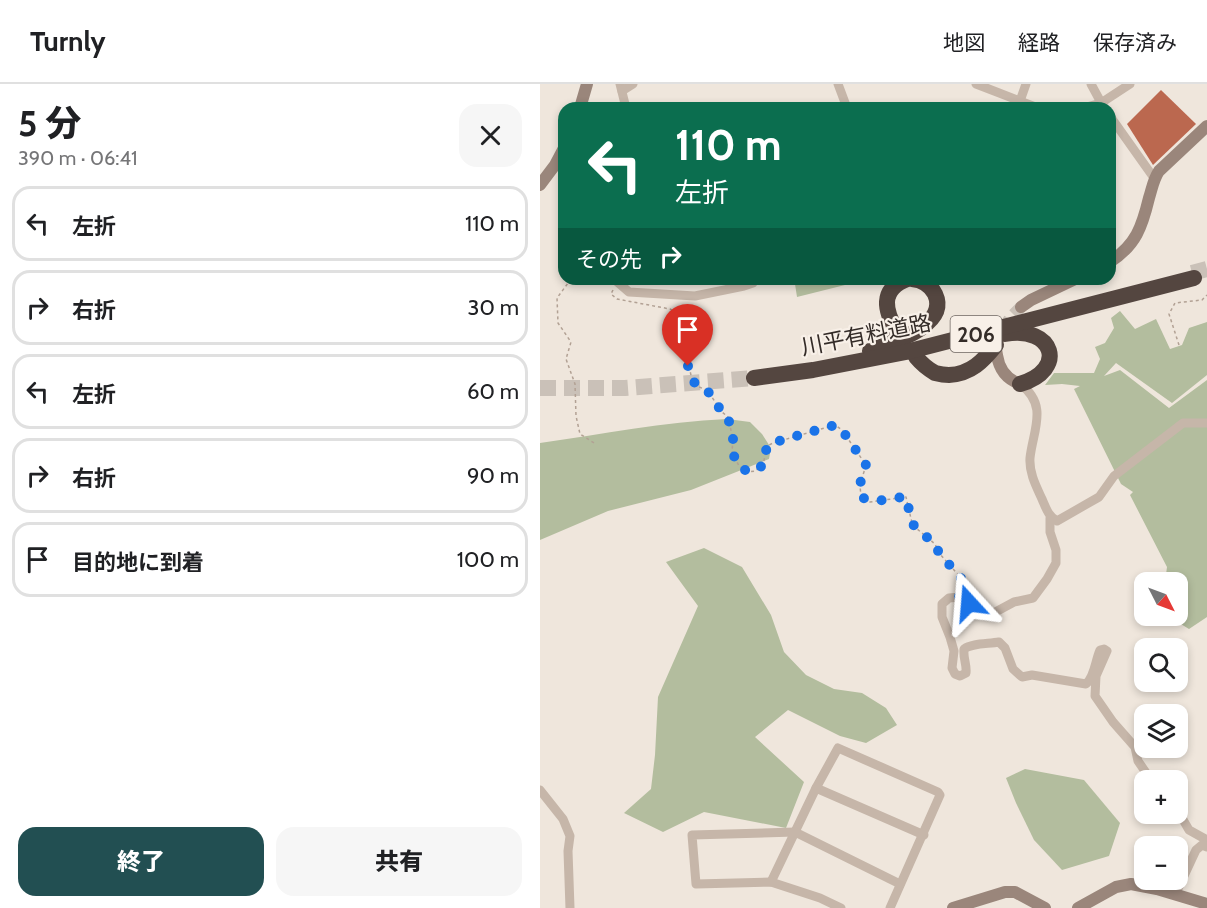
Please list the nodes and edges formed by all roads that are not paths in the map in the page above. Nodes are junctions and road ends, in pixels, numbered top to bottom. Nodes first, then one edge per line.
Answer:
1 (587, 84) edge
2 (633, 84) edge
3 (838, 84) edge
4 (976, 84) edge
5 (1026, 84) edge
6 (1091, 84) edge
7 (1130, 84) edge
8 (621, 88) edge
9 (1020, 101) joint
10 (582, 102) edge
11 (845, 102) edge
12 (1101, 102) edge
13 (1107, 102) edge
14 (1116, 124) edge
15 (1207, 126) edge
16 (558, 170) edge
17 (1154, 178) junction
18 (540, 185) edge
19 (1116, 257) edge
20 (621, 285) edge
21 (747, 285) edge
22 (896, 285) edge
23 (929, 285) edge
24 (1063, 285) edge
25 (1021, 307) tunnel mouth
26 (897, 332) dead end
27 (997, 342) joint
28 (911, 355) junction
29 (855, 356) junction
30 (1020, 384) junction
31 (1207, 423) edge
32 (1050, 518) junction
33 (1144, 770) edge
34 (816, 788) junction
35 (540, 790) edge
36 (1186, 824) edge
37 (795, 832) junction
38 (924, 835) junction
39 (1207, 840) edge
40 (1207, 848) edge
41 (771, 882) junction
42 (900, 884) junction
43 (1175, 895) junction
44 (1207, 904) edge
45 (570, 908) edge
46 (841, 908) edge
47 (890, 908) edge
48 (952, 908) edge
49 (1045, 908) edge
50 (1078, 908) edge

1 - 10 street
2 - 8 street
3 - 11 street
4 - 9 street
5 - 9 street
6 - 12 street
7 - 13 street
14 - 17 street
15 - 17 street
16 - 18 street
17 - 19 street
20 - 21 street
22 - 26 highway
23 - 29 highway
24 - 25 street
27 - 28 highway
27 - 30 street
28 - 29 highway, 川平有料道路 / 206
28 - 29 highway, 川平有料道路 / 206
28 - 30 highway
30 - 32 street
31 - 32 street
32 - 33 street
34 - 37 street
34 - 38 street
34 - 38 street
35 - 45 street
36 - 39 street
37 - 41 street
37 - 41 street
37 - 42 street
38 - 42 street
40 - 43 street
41 - 46 street
42 - 47 street
43 - 44 street
43 - 50 street
48 - 49 street

